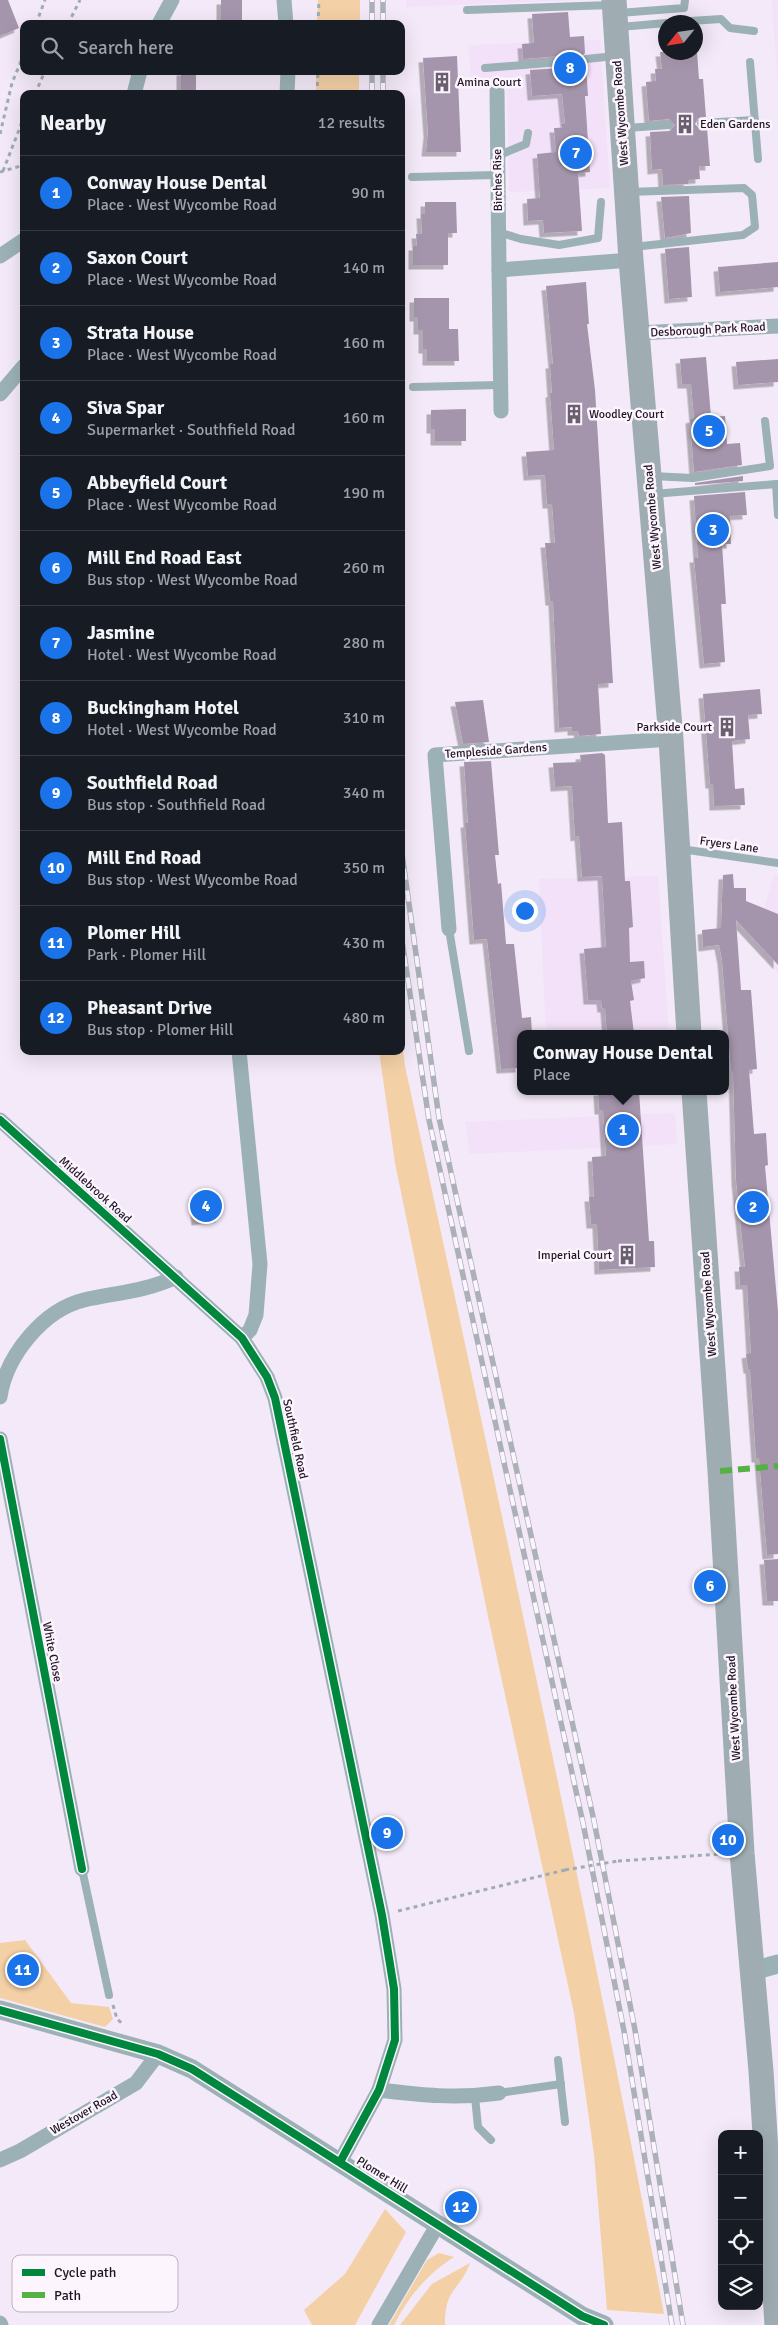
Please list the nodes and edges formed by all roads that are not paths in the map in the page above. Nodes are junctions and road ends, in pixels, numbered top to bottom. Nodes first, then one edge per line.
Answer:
1 (172, 0) edge
2 (284, 0) edge
3 (685, 0) edge
4 (467, 10) dead end
5 (614, 12) edge
6 (161, 20) edge
7 (286, 20) edge
8 (703, 20) edge
9 (658, 21) edge
10 (754, 31) dead end
11 (617, 56) junction
12 (586, 59) dead end
13 (560, 62) dead end
14 (750, 62) dead end
15 (485, 68) dead end
16 (139, 75) edge
17 (288, 75) edge
18 (135, 90) edge
19 (287, 90) edge
20 (497, 91) dead end
21 (755, 120) junction
22 (701, 123) dead end
23 (669, 125) dead end
24 (622, 128) junction
25 (528, 133) dead end
26 (497, 156) junction
27 (758, 159) dead end
28 (497, 175) junction
29 (412, 177) dead end
30 (627, 192) junction
31 (601, 202) dead end
32 (498, 232) junction
33 (20, 243) edge
34 (631, 254) junction
35 (0, 256) edge
36 (499, 270) junction
37 (778, 326) edge
38 (638, 334) junction
39 (20, 371) edge
40 (499, 385) junction
41 (413, 387) dead end
42 (0, 394) edge
43 (500, 411) dead end
44 (765, 421) dead end
45 (650, 485) junction
46 (778, 515) edge
47 (671, 739) junction
48 (676, 849) junction
49 (778, 863) edge
50 (449, 929) joint
51 (689, 1030) edge
52 (469, 1051) dead end
53 (239, 1055) edge
54 (694, 1095) edge
55 (0, 1120) edge
56 (176, 1276) junction
57 (242, 1338) junction
58 (4, 1371) edge
59 (0, 1396) edge
60 (0, 1439) edge
61 (82, 1869) joint
62 (778, 1964) edge
63 (752, 1972) junction
64 (109, 1995) dead end
65 (0, 2010) edge
66 (158, 2054) junction
67 (558, 2060) dead end
68 (561, 2084) junction
69 (379, 2090) junction
70 (499, 2093) joint
71 (475, 2096) junction
72 (565, 2122) dead end
73 (491, 2140) dead end
74 (0, 2160) edge
75 (340, 2162) junction
76 (438, 2224) junction
77 (379, 2325) edge
78 (604, 2325) edge
79 (777, 2325) edge

1 - 6 street
2 - 7 street
3 - 5 lane
4 - 5 lane
5 - 9 lane
5 - 11 main road, West Wycombe Road
8 - 10 lane
11 - 12 lane
11 - 24 main road, West Wycombe Road
13 - 15 lane
14 - 21 lane
16 - 18 street
17 - 19 street
20 - 26 street, Birches Rise
21 - 22 lane
21 - 27 lane
23 - 24 lane
24 - 30 main road, West Wycombe Road
25 - 26 lane
26 - 28 street, Birches Rise
28 - 29 lane
28 - 32 street, Birches Rise
30 - 34 main road, West Wycombe Road
30 - 34 lane
31 - 32 lane
32 - 36 street, Birches Rise
33 - 35 street
34 - 36 street
34 - 38 main road, West Wycombe Road
36 - 40 street, Birches Rise
37 - 38 street, Desborough Park Road
38 - 45 main road, West Wycombe Road
39 - 42 street
40 - 41 lane
40 - 43 street, Birches Rise
44 - 45 lane
45 - 46 lane
45 - 47 main road, West Wycombe Road
47 - 48 main road, West Wycombe Road
47 - 50 street, Templeside Gardens
48 - 49 lane, Fryers Lane
48 - 51 main road, West Wycombe Road
50 - 52 lane
53 - 57 street
54 - 63 main road, West Wycombe Road
55 - 56 street, Middlebrook Road
56 - 57 street, Southfield Road
56 - 58 street
57 - 69 street, Southfield Road
58 - 59 street
60 - 61 street, White Close
61 - 64 lane
62 - 63 street
63 - 79 main road, West Wycombe Road
65 - 66 street, Plomer Hill
66 - 74 street, Westover Road
66 - 75 street, Plomer Hill
67 - 68 lane
68 - 70 lane
68 - 72 lane
69 - 71 street
69 - 75 street, Southfield Road
70 - 71 street
71 - 73 lane
75 - 76 street, Plomer Hill
76 - 77 street
76 - 78 street, Plomer Hill

